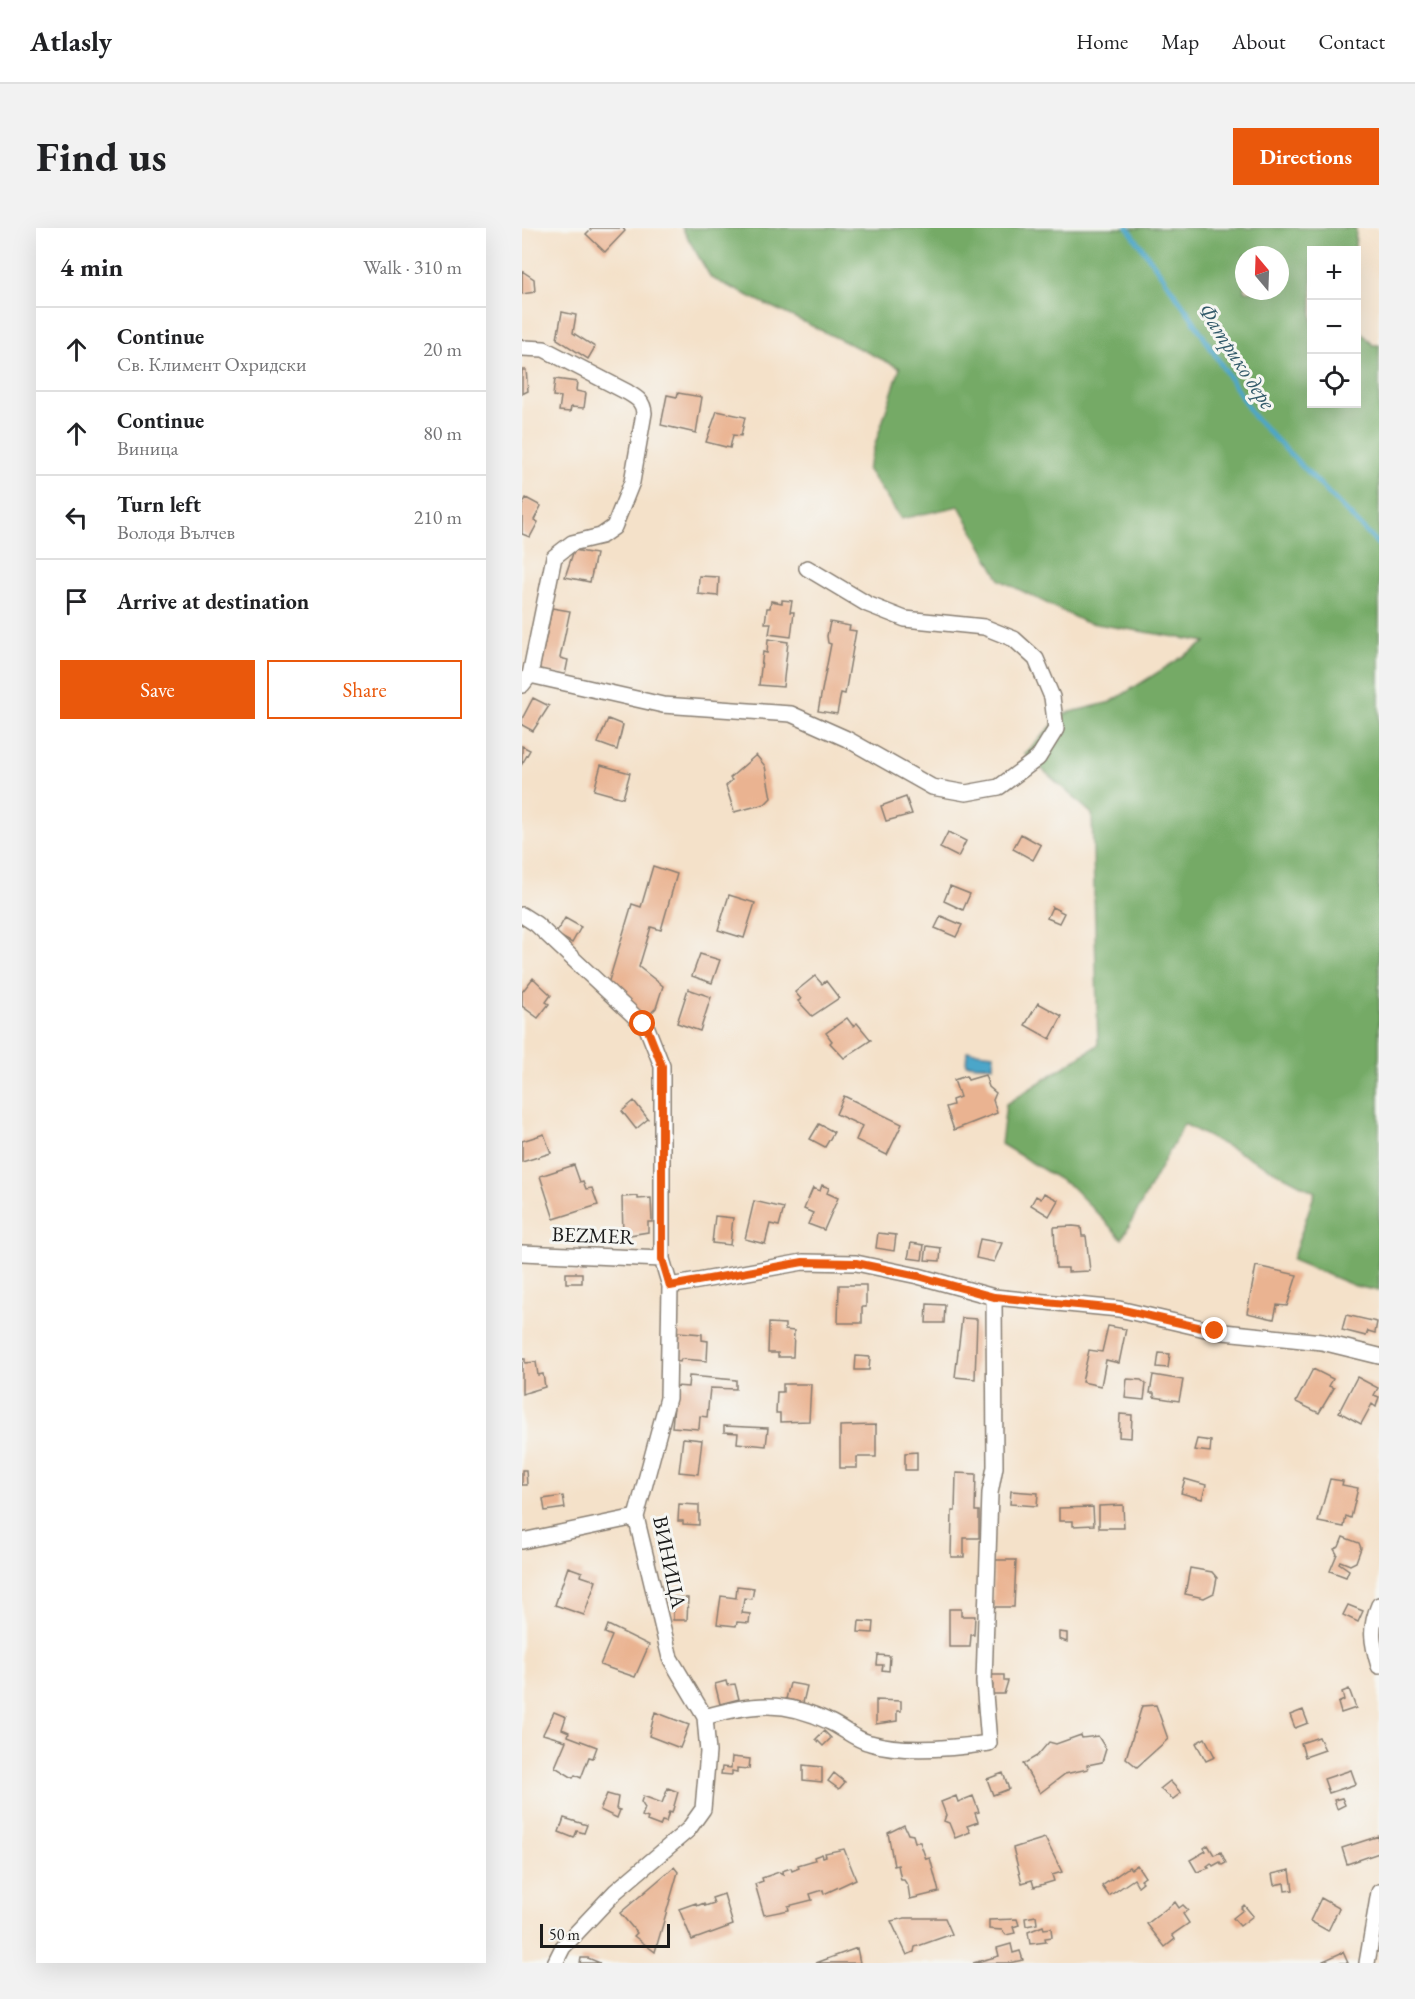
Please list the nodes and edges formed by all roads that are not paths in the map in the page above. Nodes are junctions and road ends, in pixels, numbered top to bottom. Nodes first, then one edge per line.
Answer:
1 (522, 348) edge
2 (807, 568) dead end
3 (526, 680) edge
4 (522, 915) edge
5 (522, 1253) edge
6 (662, 1259) junction
7 (670, 1286) junction
8 (994, 1297) junction
9 (1379, 1356) edge
10 (636, 1517) junction
11 (522, 1541) edge
12 (1379, 1605) edge
13 (1379, 1666) edge
14 (705, 1717) junction
15 (1379, 1892) edge
16 (555, 1963) edge
17 (1367, 1963) edge

1 - 3 street
2 - 3 street
4 - 6 street, ВИНИЦА
5 - 6 street, BEZMER
6 - 7 street, ВИНИЦА
7 - 8 street
7 - 10 street, ВИНИЦА
8 - 9 street
8 - 14 street
10 - 11 street
10 - 14 street, ВИНИЦА
12 - 13 street
14 - 16 street, ВИНИЦА
15 - 17 street

